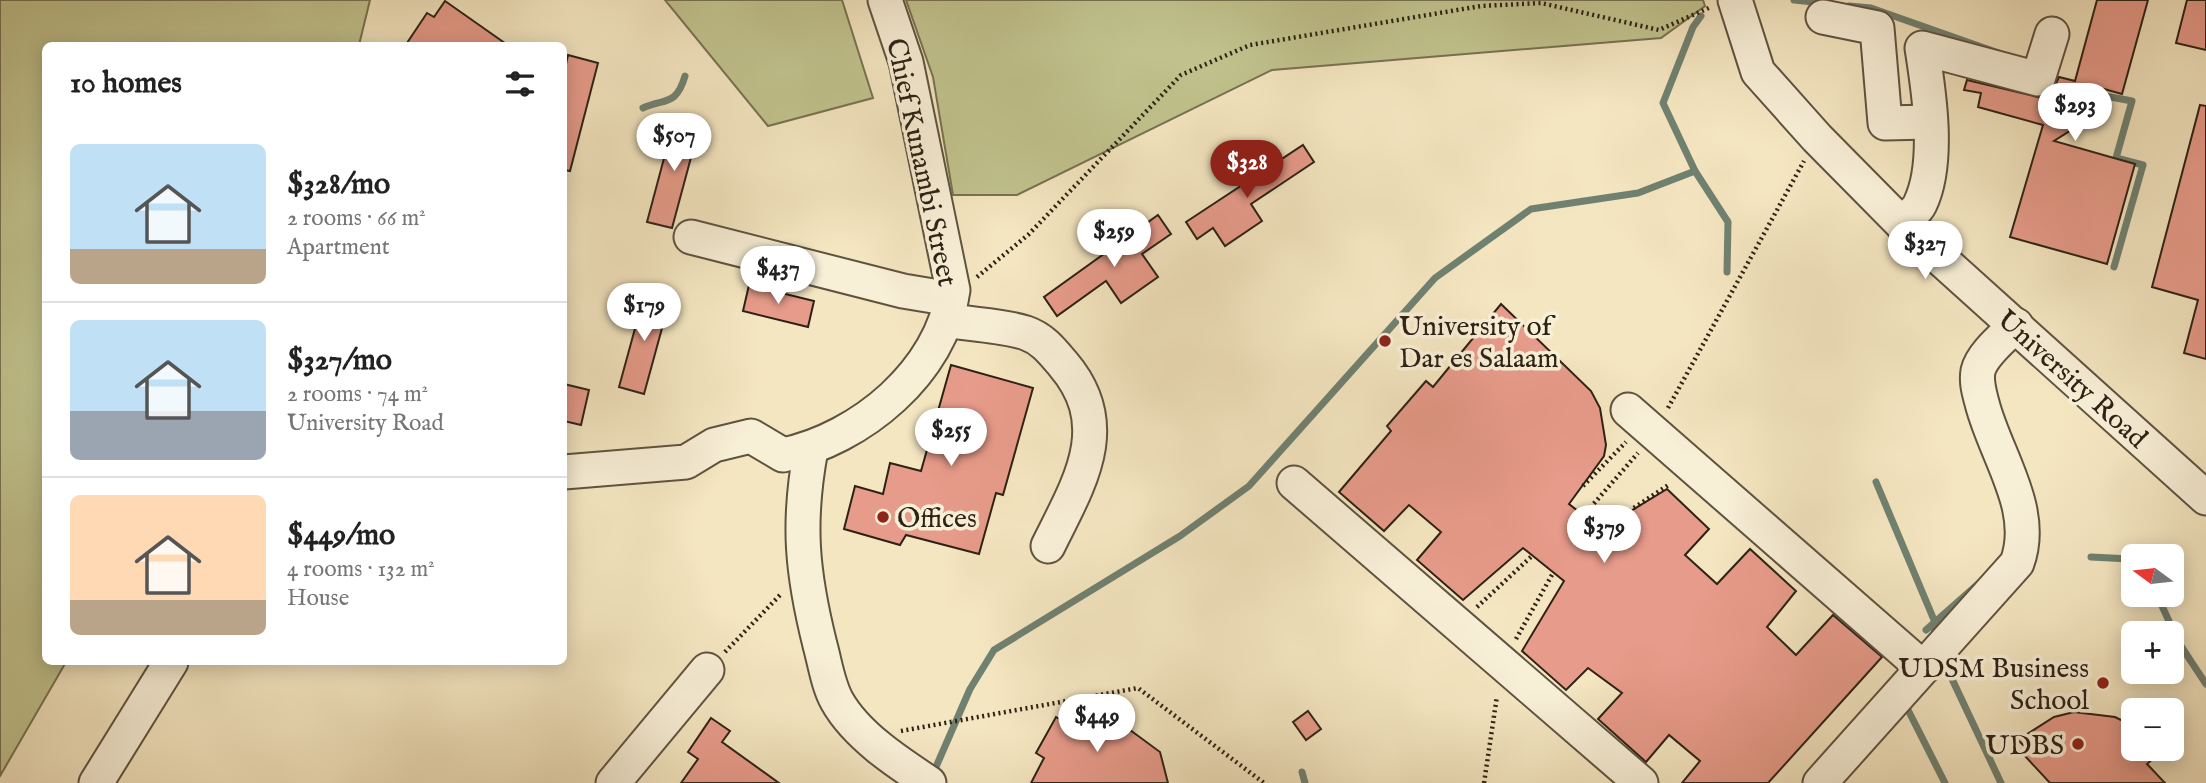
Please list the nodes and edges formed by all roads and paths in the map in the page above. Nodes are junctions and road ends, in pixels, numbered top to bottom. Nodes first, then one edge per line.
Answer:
1 (885, 0) edge
2 (1725, 3) edge
3 (1823, 17) dead end
4 (2052, 34) dead end
5 (1930, 122) junction
6 (1817, 138) junction
7 (1902, 224) junction
8 (691, 237) dead end
9 (949, 309) junction
10 (2016, 325) junction
11 (1642, 422) junction
12 (811, 449) junction
13 (1694, 467) junction
14 (567, 472) edge
15 (1294, 483) dead end
16 (1583, 486) dead end
17 (2206, 498) edge
18 (1583, 516) dead end
19 (1620, 517) dead end
20 (1048, 546) dead end
21 (1533, 555) dead end
22 (804, 571) junction
23 (1553, 573) dead end
24 (1458, 625) junction
25 (1502, 664) junction
26 (169, 665) edge
27 (1922, 667) junction
28 (707, 670) joint
29 (869, 737) junction
30 (892, 774) edge
31 (96, 783) edge
32 (612, 783) edge
33 (929, 783) edge
34 (1264, 783) edge
35 (1484, 783) edge
36 (1641, 783) edge
37 (1820, 783) edge

1 - 9 street, Chief Kunambi Street
2 - 6 street, University Road
2 - 9 path
3 - 5 street
4 - 5 street
5 - 7 street
6 - 7 street, University Road
6 - 11 path
7 - 10 street, University Road
8 - 9 street
9 - 12 street, Chief Kunambi Street
9 - 20 street
10 - 17 street, University Road
10 - 27 street
11 - 13 street
11 - 16 path
11 - 18 path
12 - 14 street, Chief Kunambi Street
12 - 22 street
13 - 19 path
13 - 27 street
15 - 24 street
21 - 24 path
22 - 28 path
22 - 29 street
23 - 25 path
24 - 25 street
25 - 35 path
25 - 36 street
26 - 31 street
27 - 37 street
28 - 32 street
29 - 30 street
29 - 34 path
30 - 33 street

